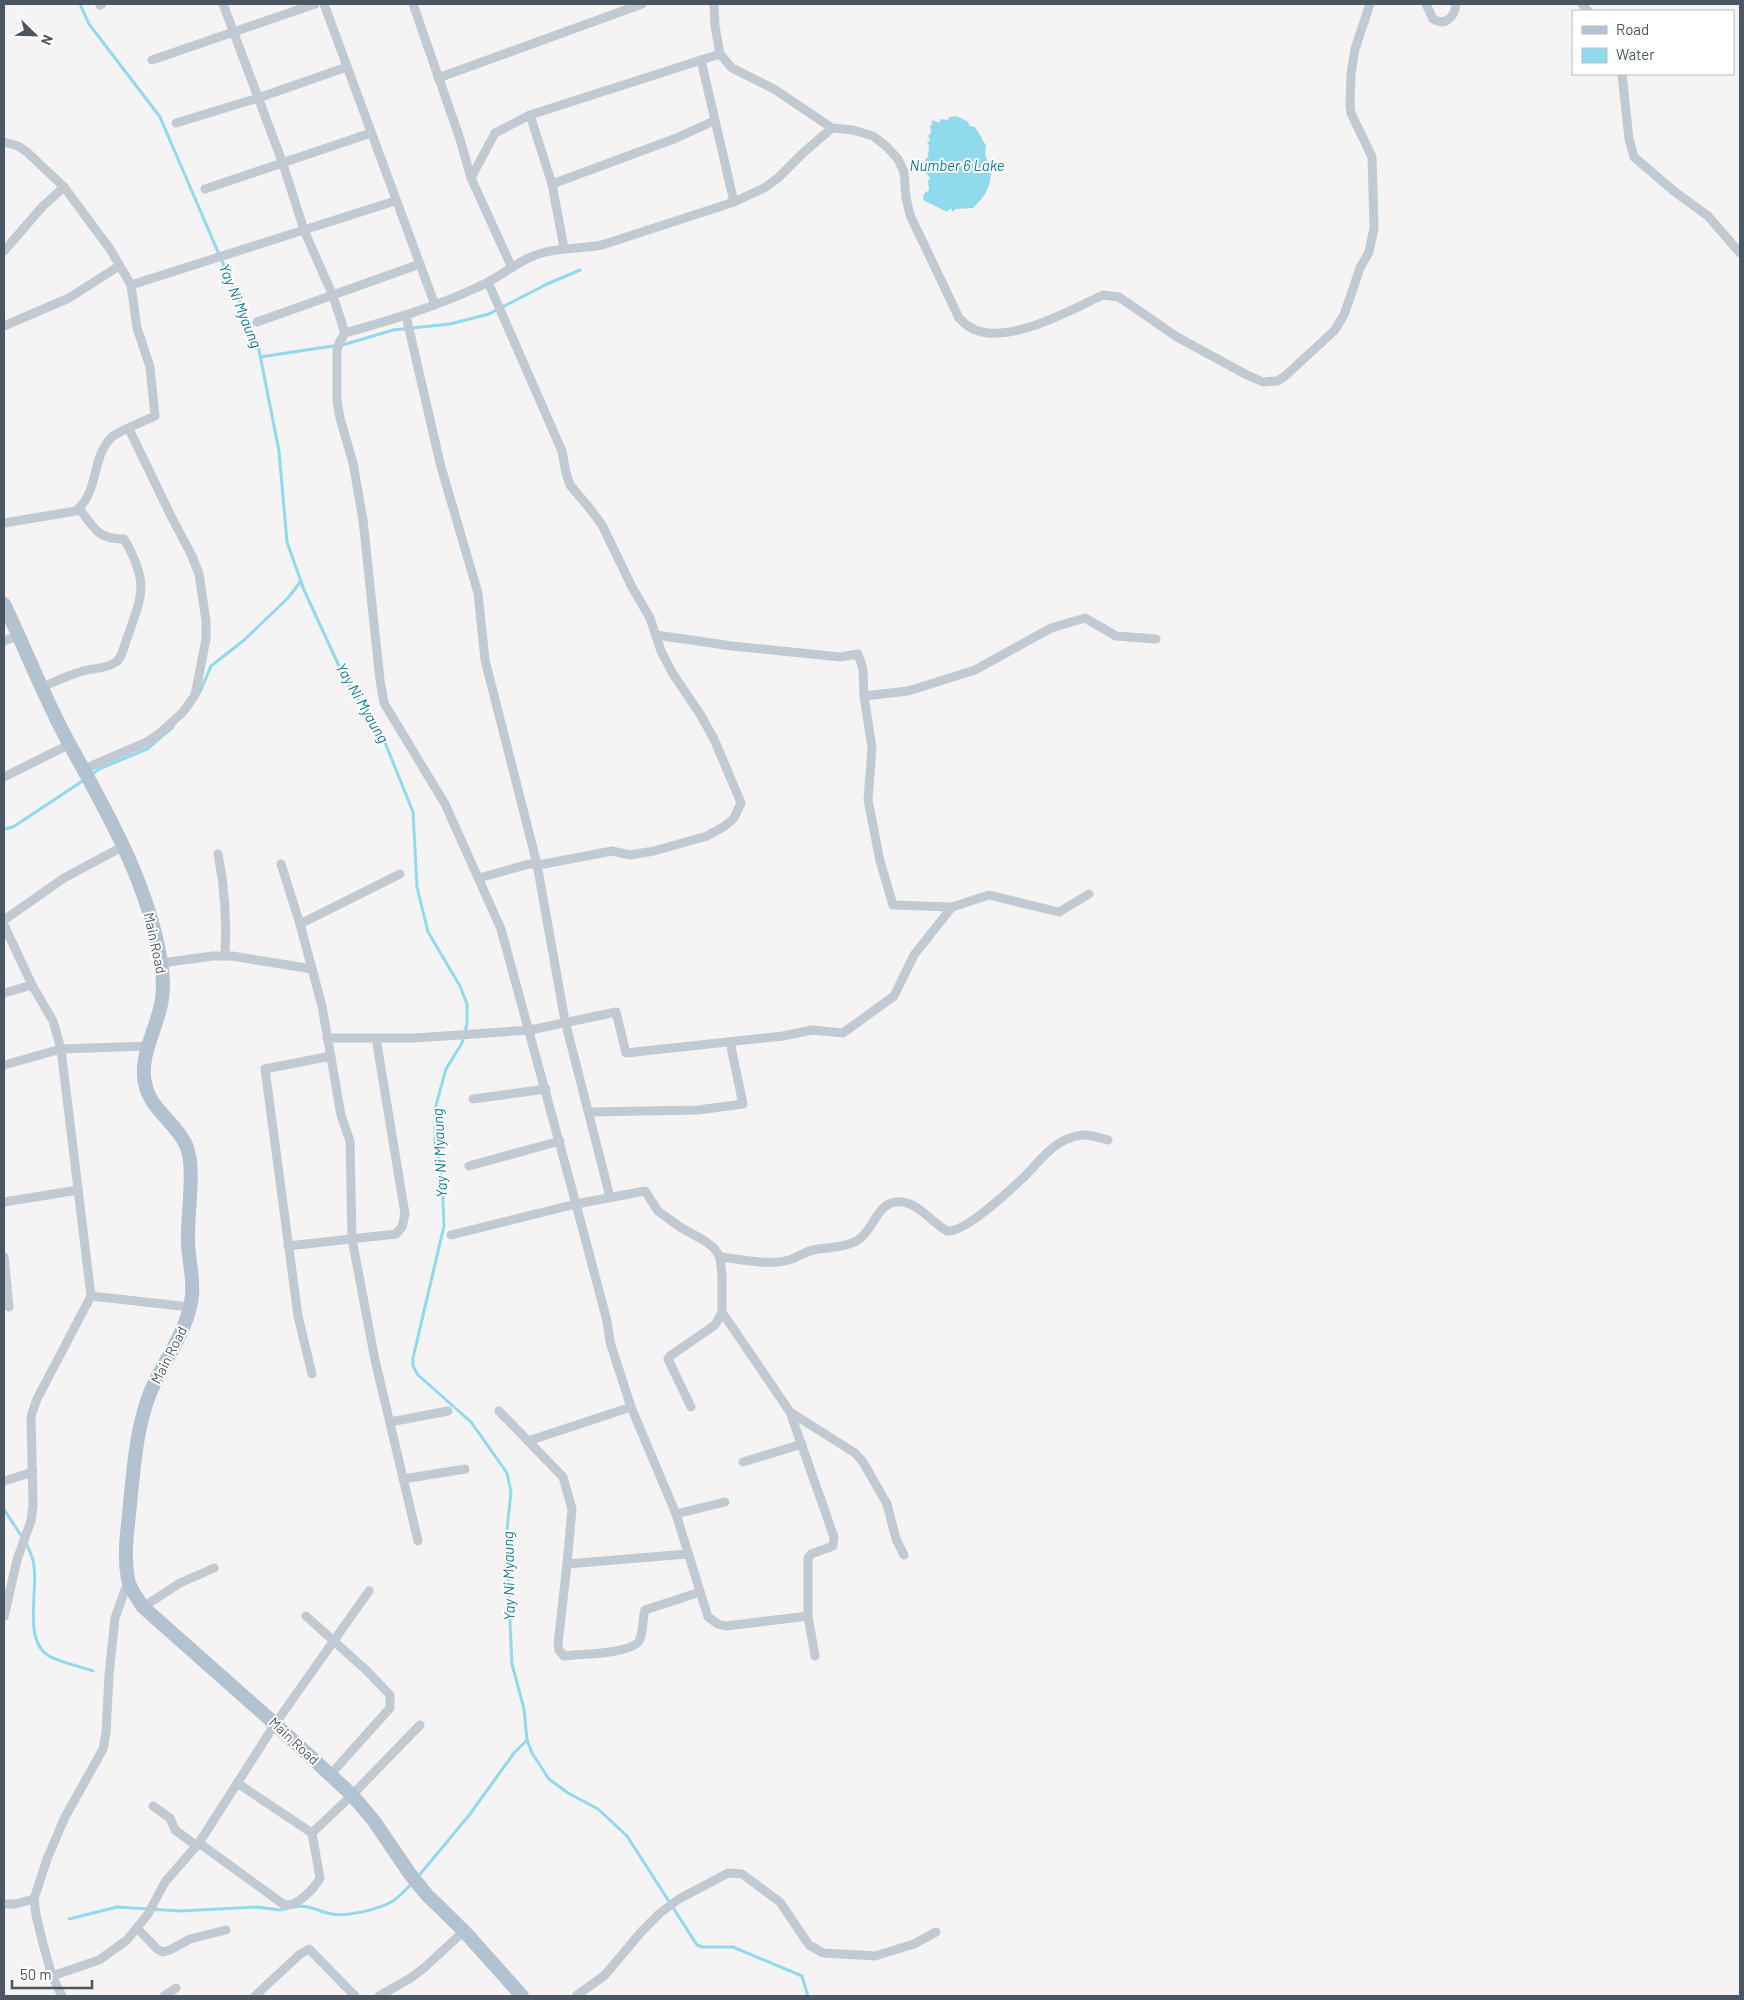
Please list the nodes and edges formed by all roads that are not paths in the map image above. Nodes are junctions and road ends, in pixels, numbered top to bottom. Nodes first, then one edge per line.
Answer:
1 (223, 4) edge
2 (315, 4) edge
3 (324, 4) edge
4 (413, 4) edge
5 (642, 4) edge
6 (714, 4) edge
7 (1370, 4) edge
8 (1426, 4) edge
9 (1456, 4) edge
10 (234, 32) junction
11 (720, 54) junction
12 (152, 60) dead end
13 (701, 60) junction
14 (346, 67) junction
15 (1622, 75) edge
16 (438, 78) junction
17 (258, 98) junction
18 (530, 115) junction
19 (714, 120) junction
20 (176, 123) dead end
21 (832, 128) junction
22 (371, 133) junction
23 (4, 142) edge
24 (282, 164) junction
25 (471, 178) junction
26 (552, 184) junction
27 (64, 187) junction
28 (205, 189) dead end
29 (395, 201) junction
30 (734, 202) junction
31 (304, 230) junction
32 (564, 248) junction
33 (4, 252) edge
34 (1740, 253) edge
35 (420, 264) junction
36 (119, 266) junction
37 (512, 268) junction
38 (488, 282) junction
39 (131, 285) junction
40 (333, 296) junction
41 (435, 305) junction
42 (406, 316) junction
43 (257, 322) dead end
44 (4, 326) edge
45 (345, 333) junction
46 (129, 429) junction
47 (79, 508) junction
48 (4, 523) edge
49 (4, 604) edge
50 (18, 635) junction
51 (656, 635) junction
52 (1156, 639) dead end
53 (4, 641) edge
54 (43, 687) junction
55 (864, 696) junction
56 (70, 744) junction
57 (84, 768) junction
58 (4, 777) edge
59 (124, 846) junction
60 (218, 854) dead end
61 (281, 864) dead end
62 (537, 864) junction
63 (400, 874) dead end
64 (479, 878) junction
65 (1089, 894) dead end
66 (952, 906) junction
67 (4, 920) edge
68 (300, 924) junction
69 (4, 925) edge
70 (225, 956) junction
71 (161, 963) junction
72 (312, 969) junction
73 (32, 985) junction
74 (4, 993) edge
75 (565, 1021) junction
76 (530, 1030) junction
77 (327, 1038) junction
78 (376, 1038) junction
79 (730, 1042) junction
80 (148, 1046) junction
81 (61, 1049) junction
82 (330, 1056) junction
83 (4, 1065) edge
84 (546, 1089) junction
85 (473, 1099) dead end
86 (588, 1112) junction
87 (1108, 1140) dead end
88 (560, 1141) junction
89 (468, 1166) dead end
90 (78, 1190) junction
91 (610, 1197) junction
92 (4, 1202) edge
93 (576, 1204) junction
94 (451, 1234) dead end
95 (352, 1239) junction
96 (288, 1246) junction
97 (4, 1256) edge
98 (720, 1257) junction
99 (91, 1296) junction
100 (9, 1307) dead end
101 (190, 1307) junction
102 (722, 1312) junction
103 (312, 1374) dead end
104 (691, 1406) dead end
105 (632, 1407) junction
106 (448, 1411) dead end
107 (499, 1411) dead end
108 (790, 1412) junction
109 (390, 1422) junction
110 (528, 1441) junction
111 (802, 1444) junction
112 (743, 1462) dead end
113 (465, 1469) dead end
114 (33, 1472) junction
115 (403, 1479) junction
116 (4, 1481) edge
117 (725, 1502) dead end
118 (676, 1514) junction
119 (418, 1541) dead end
120 (687, 1554) junction
121 (904, 1555) dead end
122 (567, 1564) junction
123 (214, 1568) dead end
124 (128, 1582) junction
125 (369, 1591) dead end
126 (700, 1592) junction
127 (144, 1607) junction
128 (306, 1616) dead end
129 (808, 1616) junction
130 (4, 1617) edge
131 (334, 1640) junction
132 (815, 1656) dead end
133 (276, 1724) junction
134 (420, 1725) dead end
135 (330, 1775) junction
136 (237, 1783) junction
137 (352, 1795) junction
138 (153, 1806) dead end
139 (312, 1833) junction
140 (198, 1844) junction
141 (34, 1900) junction
142 (4, 1904) edge
143 (15, 1904) junction
144 (4, 1912) edge
145 (137, 1928) junction
146 (226, 1930) dead end
147 (464, 1931) junction
148 (936, 1932) dead end
149 (52, 1976) junction
150 (176, 1988) dead end
151 (62, 1996) edge
152 (164, 1996) edge
153 (255, 1996) edge
154 (355, 1996) edge
155 (379, 1996) edge
156 (522, 1996) edge
157 (576, 1996) edge

1 - 10 street
2 - 10 street
3 - 14 street
4 - 16 street
5 - 16 street
6 - 11 street
7 - 21 street
8 - 9 street
10 - 12 street
10 - 17 street
11 - 13 street
11 - 21 street
13 - 18 street
13 - 19 street
14 - 17 street
14 - 22 street
15 - 34 street
16 - 25 street
17 - 20 street
17 - 24 street
18 - 25 street
18 - 26 street
19 - 26 street
19 - 30 street
21 - 30 street
22 - 24 street
22 - 29 street
23 - 27 street
24 - 28 street
24 - 31 street
25 - 37 street
26 - 32 street
27 - 33 street
27 - 36 street
29 - 31 street
29 - 35 street
30 - 32 street
31 - 39 street
31 - 40 street
32 - 37 street
35 - 40 street
35 - 41 street
36 - 39 street
36 - 44 street
37 - 38 street
38 - 41 street
38 - 51 street
39 - 46 street
40 - 43 street
40 - 45 street
41 - 42 street
42 - 45 street
42 - 62 street
45 - 64 street
46 - 47 street
46 - 57 street
47 - 48 street
47 - 54 street
49 - 50 main road, Main Road
50 - 53 street
50 - 54 main road, Main Road
51 - 55 street
51 - 62 street
52 - 55 street
54 - 56 main road, Main Road
55 - 66 street
56 - 57 main road, Main Road
56 - 58 street
57 - 59 main road, Main Road
59 - 67 street
59 - 71 main road, Main Road
60 - 70 street
61 - 68 street
62 - 64 street
62 - 75 street
63 - 68 street
64 - 76 street
65 - 66 street
66 - 79 street
68 - 72 street
69 - 73 street
70 - 71 street
70 - 72 street
71 - 80 main road, Main Road
72 - 77 street
73 - 74 street
73 - 81 street
75 - 76 street
75 - 79 street
75 - 86 street
76 - 78 street
76 - 84 street
77 - 78 street
77 - 82 street
78 - 95 street
79 - 86 street
80 - 81 street
80 - 101 main road, Main Road
81 - 83 street
81 - 90 street
82 - 95 street
82 - 96 street
84 - 85 street
84 - 88 street
86 - 91 street
87 - 98 street
88 - 89 street
88 - 93 street
90 - 92 street
90 - 99 street
91 - 93 street
91 - 98 street
93 - 94 street
93 - 105 street
95 - 96 street
95 - 109 street
96 - 103 street
97 - 100 street
98 - 102 street
99 - 101 street
99 - 114 street
101 - 124 main road, Main Road
102 - 104 street
102 - 108 street
105 - 110 street
105 - 118 street
106 - 109 street
107 - 110 street
108 - 111 street
108 - 121 street
109 - 115 street
110 - 122 street
111 - 112 street
111 - 129 street
113 - 115 street
114 - 116 street
114 - 130 street
115 - 119 street
117 - 118 street
118 - 120 street
120 - 122 street
120 - 126 street
122 - 126 street
123 - 127 street
124 - 127 main road, Main Road
124 - 141 street
125 - 131 street
126 - 129 street
127 - 133 main road, Main Road
128 - 131 street
129 - 132 street
131 - 133 street
131 - 135 street
133 - 135 main road, Main Road
133 - 136 street
134 - 137 street
135 - 137 main road, Main Road
136 - 139 street
136 - 140 street
137 - 139 street
137 - 147 main road, Main Road
138 - 140 street
139 - 140 street
140 - 145 street
141 - 143 street
141 - 149 street
142 - 143 street
143 - 144 street
145 - 146 street
145 - 149 street
147 - 155 street
147 - 156 main road, Main Road
148 - 157 street
149 - 151 street
150 - 152 street
153 - 154 street

